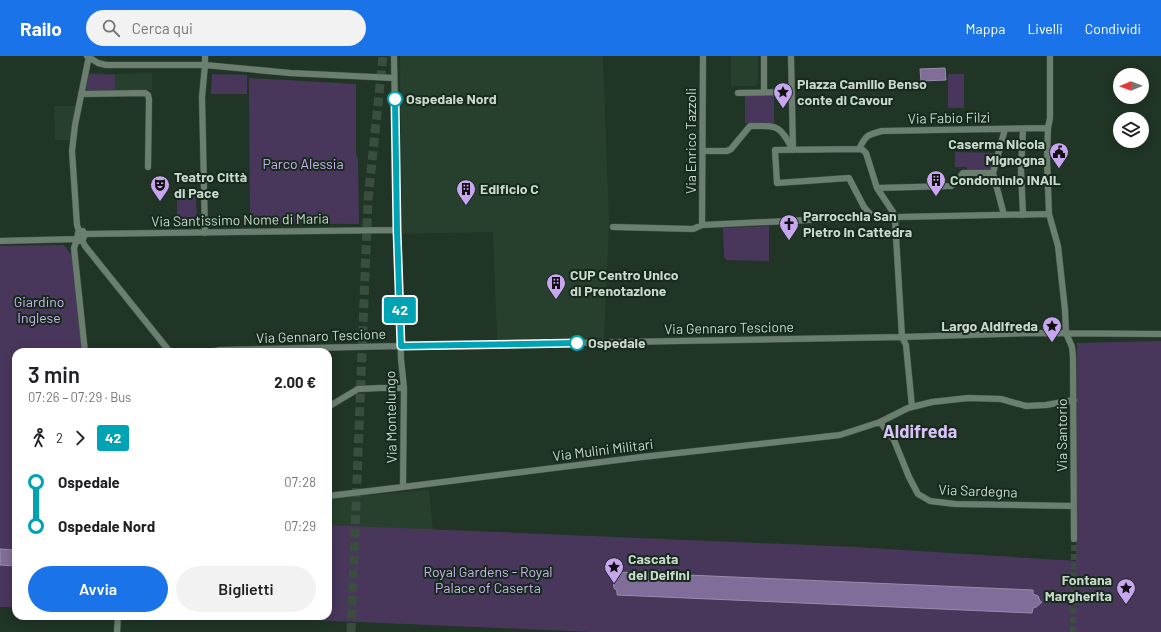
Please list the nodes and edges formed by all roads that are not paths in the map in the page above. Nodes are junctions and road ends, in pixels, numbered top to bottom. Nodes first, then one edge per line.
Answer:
1 (205, 56) edge
2 (394, 56) edge
3 (703, 56) edge
4 (764, 56) edge
5 (791, 56) edge
6 (1050, 56) edge
7 (88, 57) edge
8 (206, 65) junction
9 (394, 78) junction
10 (764, 92) junction
11 (792, 92) junction
12 (738, 93) dead end
13 (81, 94) junction
14 (1048, 128) junction
15 (1005, 129) junction
16 (1023, 129) junction
17 (859, 149) junction
18 (793, 150) junction
19 (702, 151) junction
20 (148, 167) dead end
21 (993, 173) junction
22 (877, 188) junction
23 (1049, 214) junction
24 (1004, 215) junction
25 (1023, 215) junction
26 (894, 216) junction
27 (873, 217) junction
28 (702, 225) junction
29 (613, 227) dead end
30 (397, 230) junction
31 (205, 233) junction
32 (81, 236) junction
33 (0, 241) edge
34 (1066, 333) junction
35 (1161, 334) edge
36 (902, 337) junction
37 (401, 346) junction
38 (84, 348) edge
39 (167, 348) edge
40 (310, 348) edge
41 (404, 388) junction
42 (1074, 400) junction
43 (332, 405) edge
44 (912, 407) junction
45 (880, 422) junction
46 (403, 487) junction
47 (332, 496) edge
48 (1073, 506) junction
49 (1074, 539) tunnel mouth
50 (118, 620) edge
51 (117, 632) edge

1 - 8 street
2 - 9 street, Via Montelungo
3 - 19 street, Via Enrico Tazzoli
4 - 10 street
5 - 11 street
6 - 14 street, Via Santorio
7 - 8 street
7 - 13 street
8 - 9 street
8 - 31 street
9 - 30 street, Via Montelungo
10 - 11 street
10 - 12 street
11 - 18 street
13 - 20 street
13 - 32 street
14 - 16 street, Via Fabio Filzi
14 - 23 street, Via Santorio
15 - 16 street, Via Fabio Filzi
15 - 17 street, Via Fabio Filzi
15 - 21 street
16 - 25 street
17 - 18 street
17 - 22 street
18 - 19 street
18 - 27 street
19 - 28 street, Via Enrico Tazzoli
21 - 22 street
21 - 24 street
22 - 26 street
23 - 25 street
23 - 34 street, Via Santorio
24 - 25 street
24 - 26 street
26 - 27 street
26 - 36 street
27 - 28 street
28 - 29 street
30 - 31 street, Via Santissimo Nome di Maria
30 - 37 street, Via Montelungo
31 - 32 street, Via Santissimo Nome di Maria
32 - 33 street, Via Santissimo Nome di Maria
32 - 38 street
32 - 39 street
34 - 35 street
34 - 36 street, Via Gennaro Tescione
34 - 42 street, Via Santorio
36 - 37 street, Via Gennaro Tescione
36 - 44 street
37 - 40 street, Via Gennaro Tescione
37 - 41 street, Via Montelungo
41 - 43 street
41 - 46 street, Via Montelungo
42 - 44 street, Via Mulini Militari
42 - 48 street, Via Santorio
44 - 45 street, Via Mulini Militari
45 - 46 street, Via Mulini Militari
45 - 48 street, Via Sardegna
46 - 47 street, Via Mulini Militari
48 - 49 street, Via Santorio
50 - 51 street

